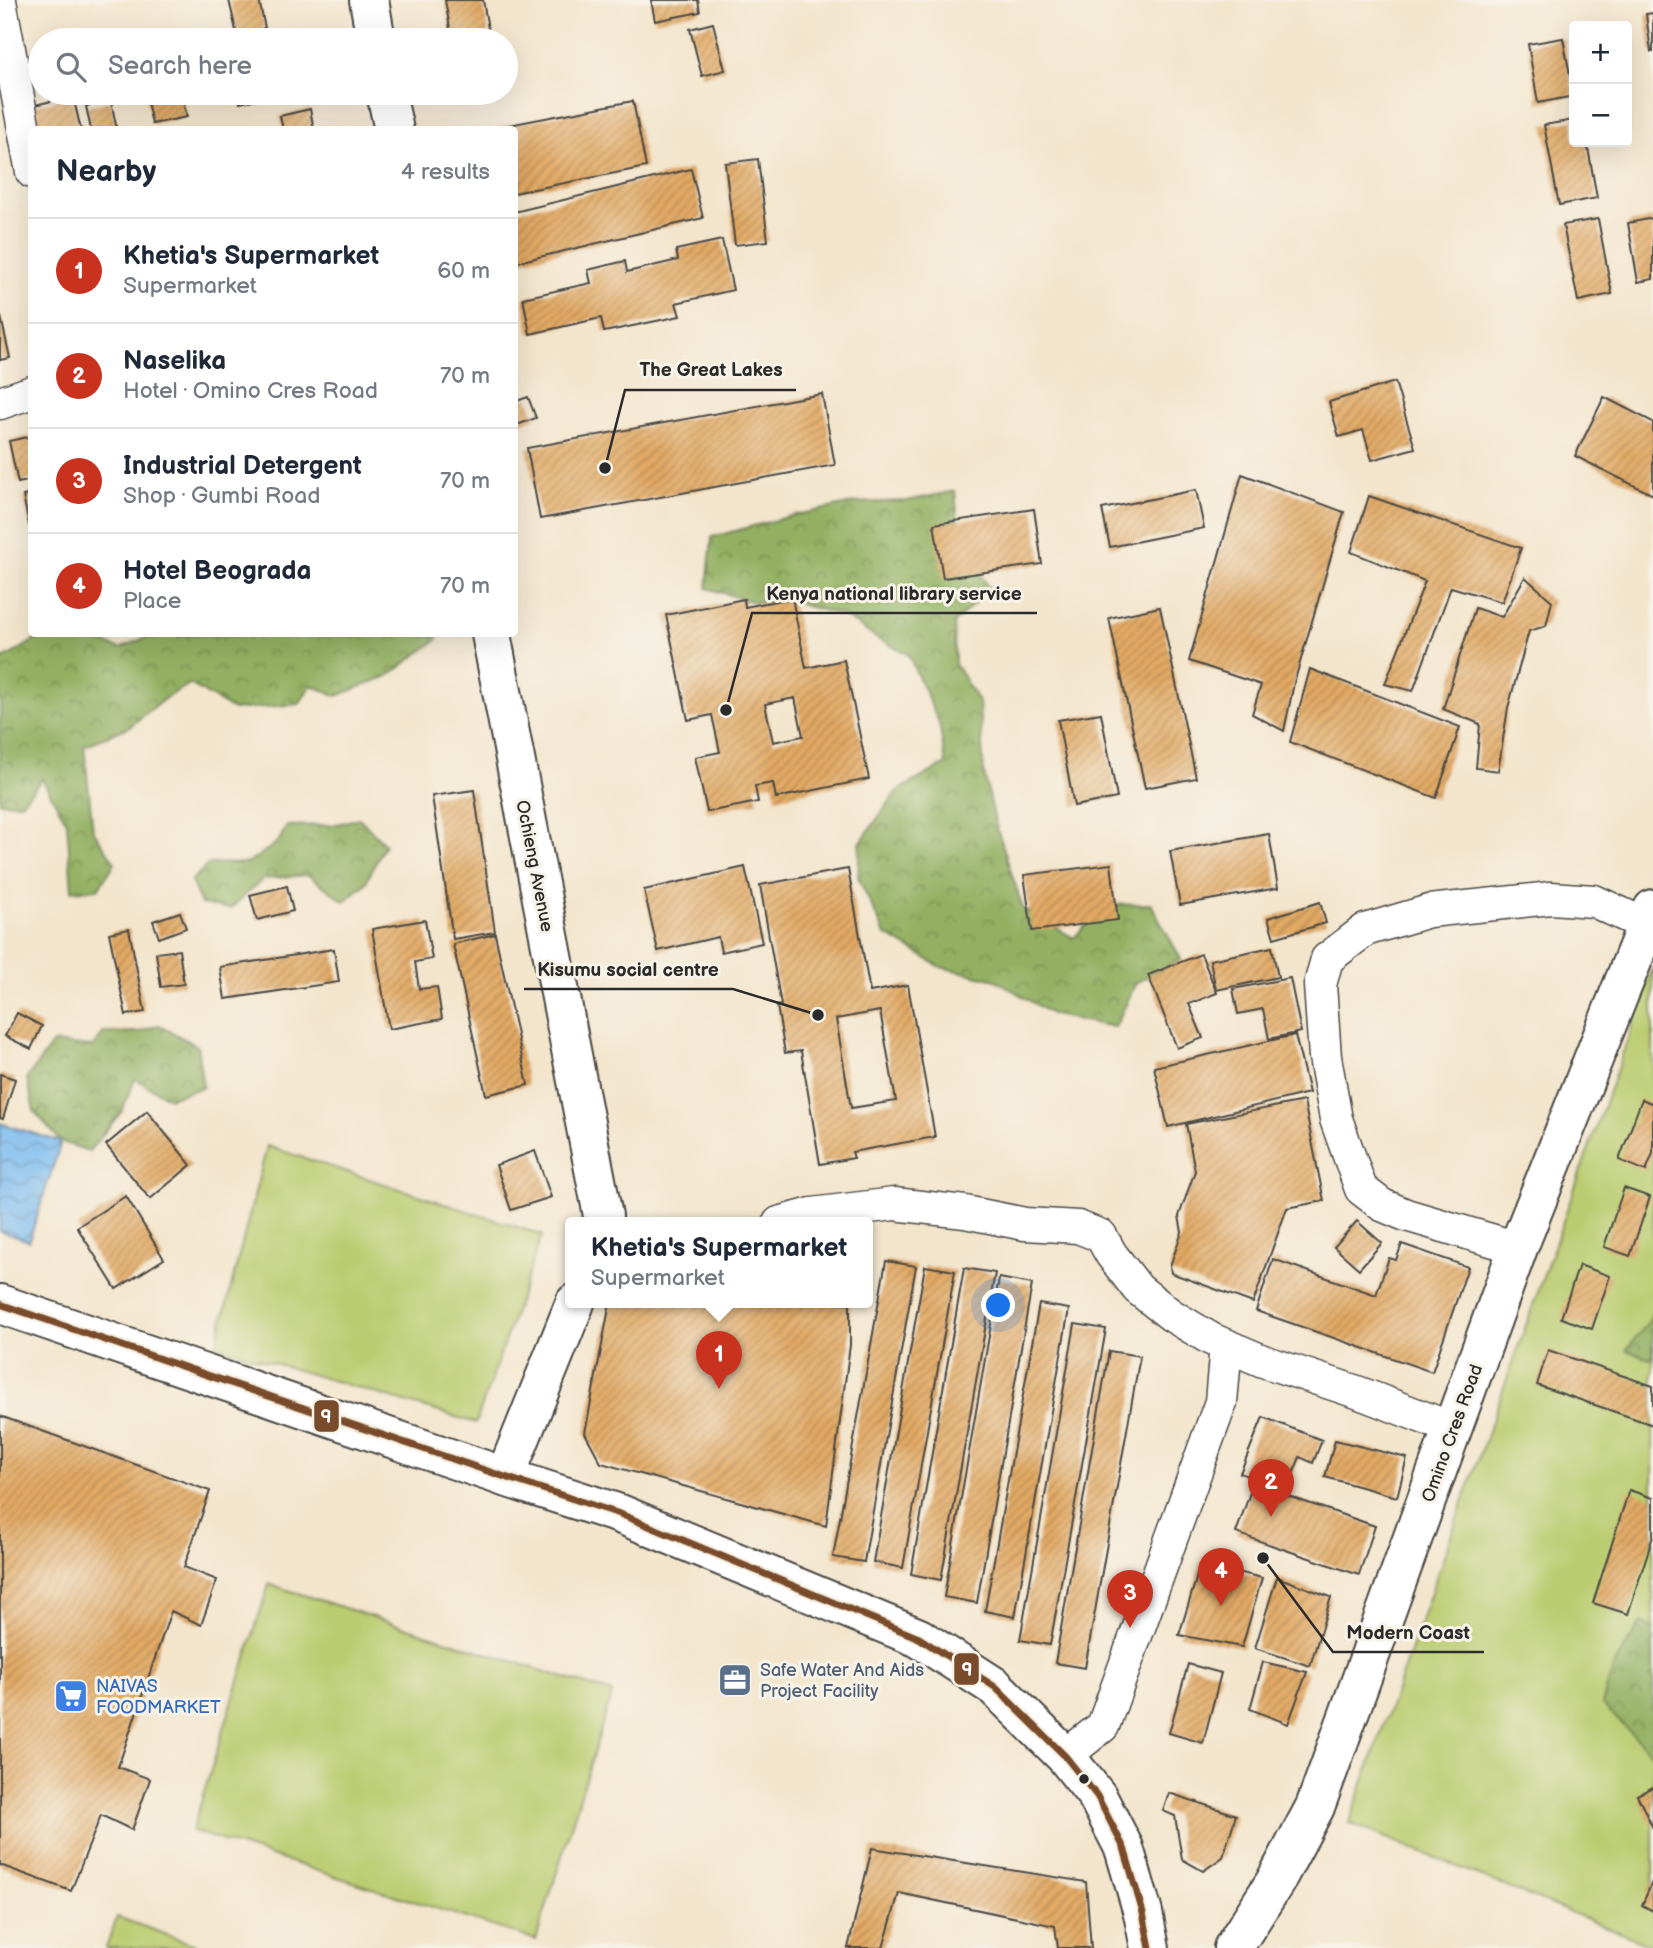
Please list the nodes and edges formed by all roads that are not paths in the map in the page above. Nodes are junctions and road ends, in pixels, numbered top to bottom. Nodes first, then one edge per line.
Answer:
1 (369, 0) edge
2 (0, 1) edge
3 (374, 28) edge
4 (389, 105) edge
5 (393, 126) edge
6 (28, 151) edge
7 (28, 393) edge
8 (0, 403) edge
9 (492, 637) edge
10 (1650, 917) edge
11 (603, 1217) edge
12 (801, 1217) edge
13 (1518, 1248) junction
14 (0, 1304) edge
15 (573, 1308) edge
16 (1226, 1345) junction
17 (1454, 1429) junction
18 (505, 1477) junction
19 (1065, 1756) junction
20 (1150, 1948) edge
21 (1234, 1948) edge

1 - 3 street
2 - 6 street
4 - 5 street
7 - 8 street
9 - 11 street, Ochieng Avenue
10 - 13 street, Omino Cres Road
10 - 13 street
12 - 16 street
13 - 17 street, Omino Cres Road
14 - 18 street
15 - 18 street
16 - 17 street
16 - 19 street
17 - 21 street, Omino Cres Road
18 - 19 street
19 - 20 street

